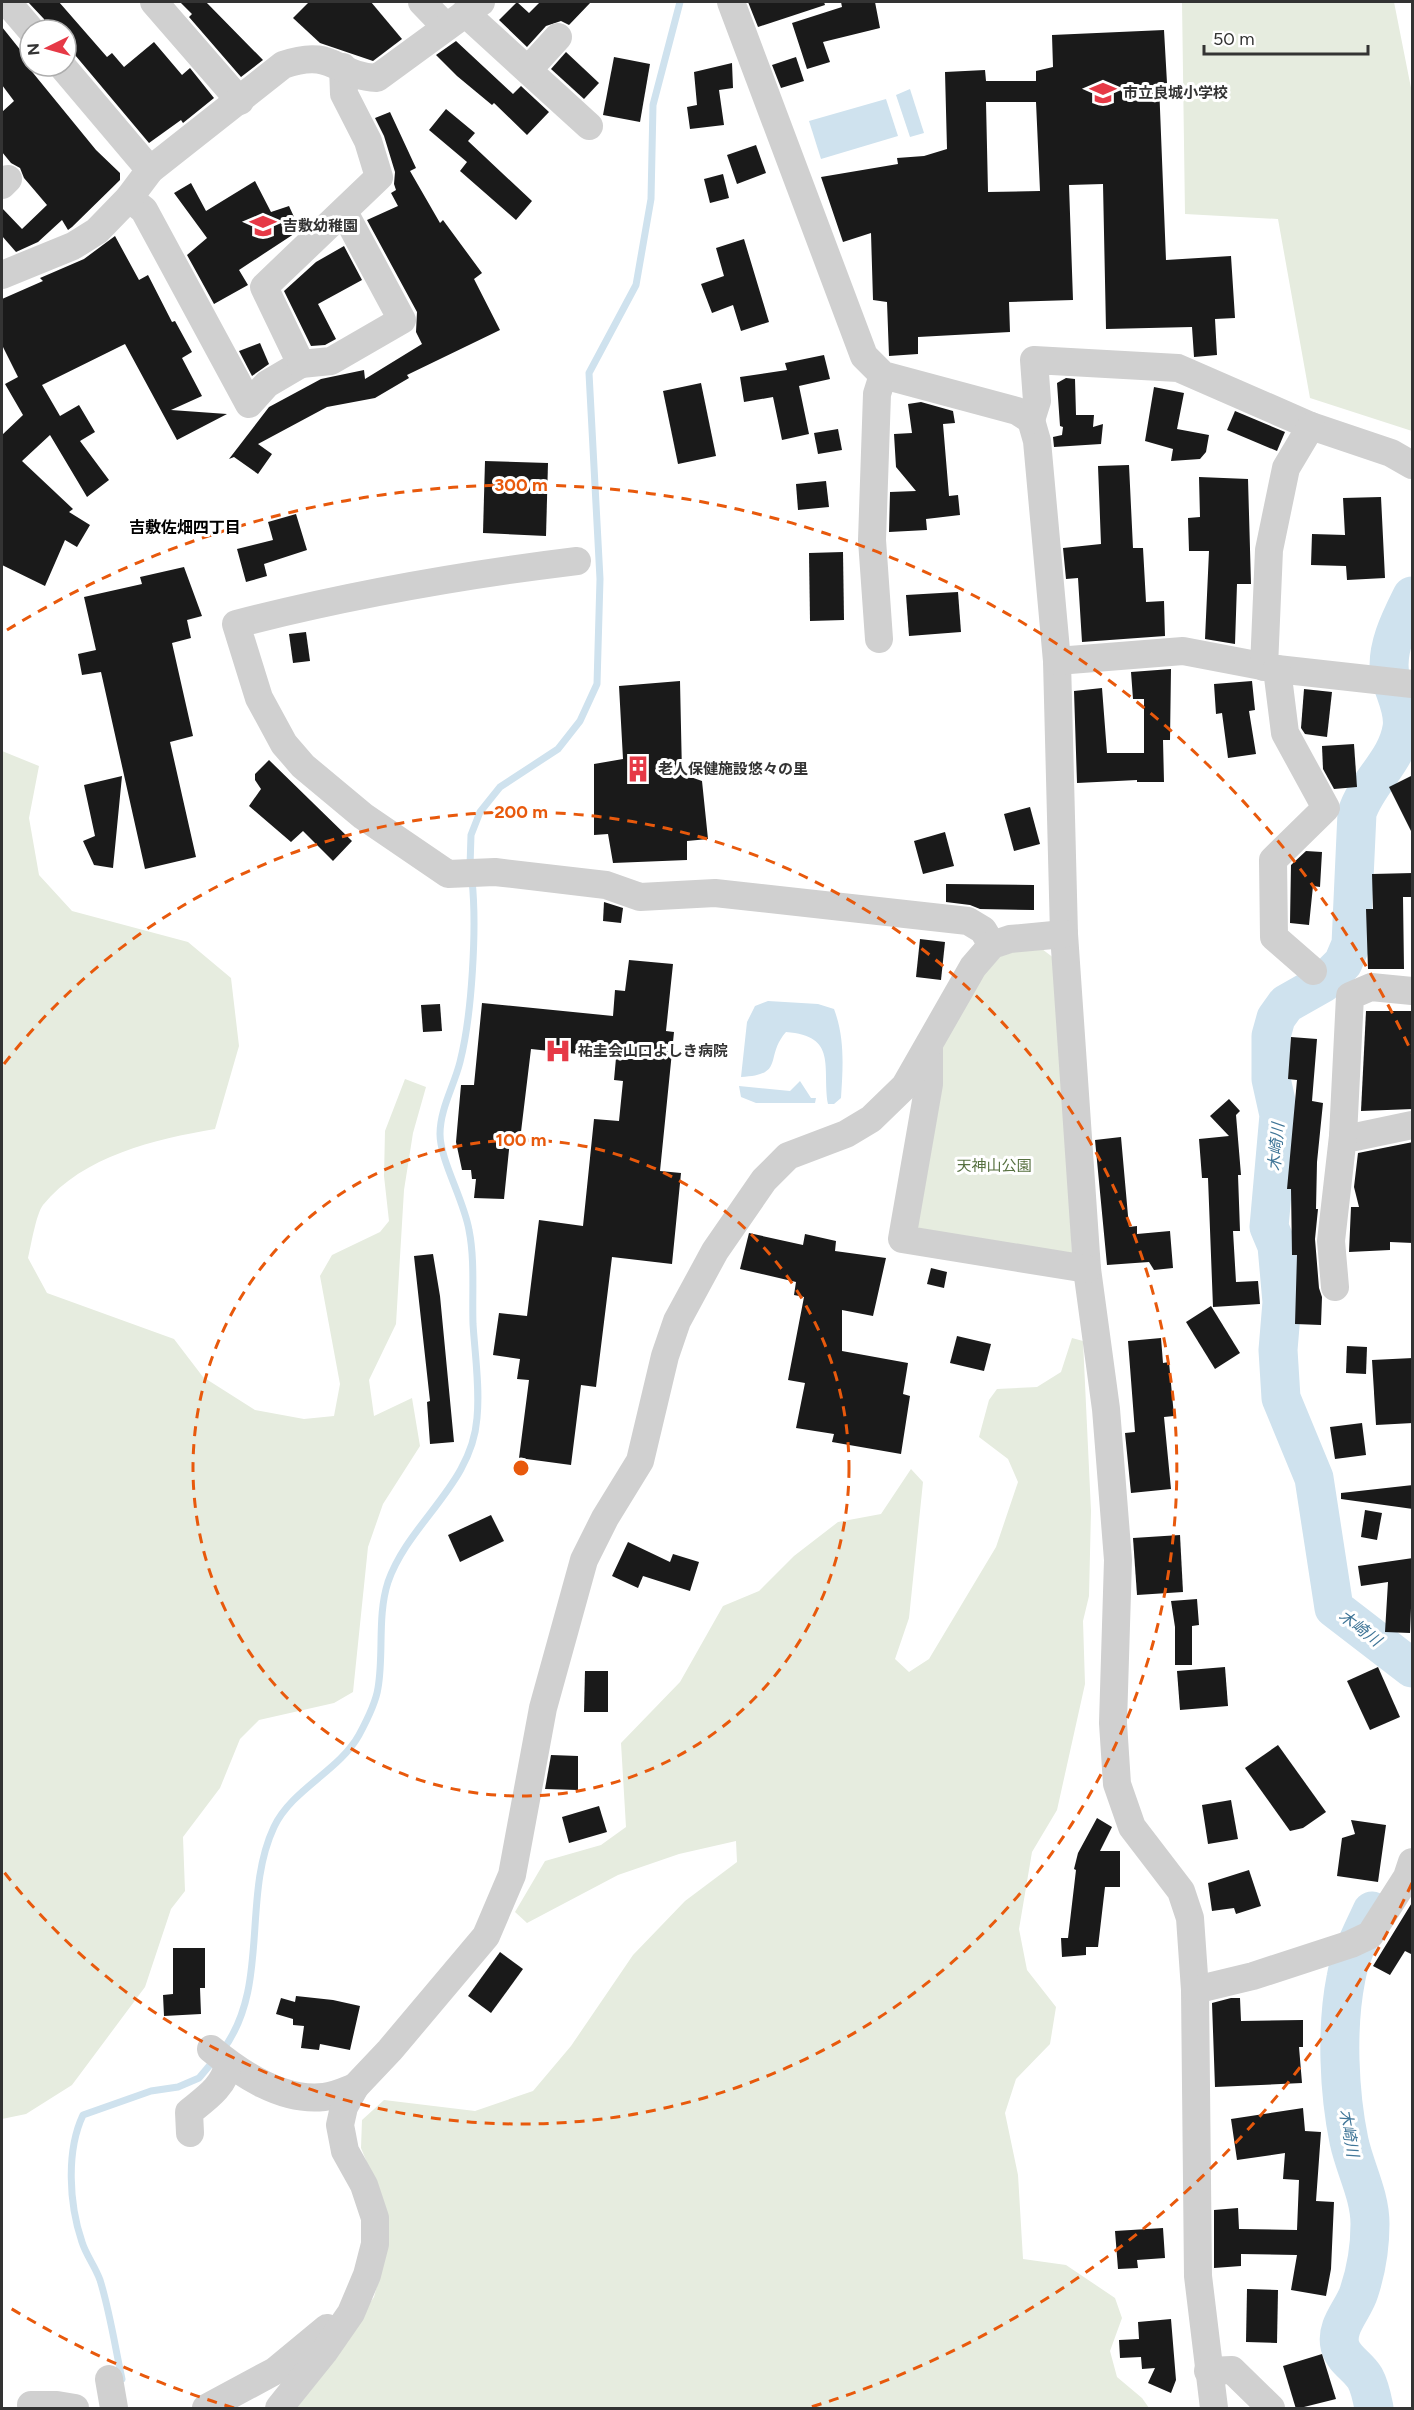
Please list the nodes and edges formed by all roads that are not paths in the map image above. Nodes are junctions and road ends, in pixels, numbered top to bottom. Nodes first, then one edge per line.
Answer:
1 (154, 2) edge
2 (422, 2) edge
3 (731, 2) edge
4 (464, 14) edge
5 (558, 37) dead end
6 (343, 68) junction
7 (528, 70) junction
8 (72, 78) edge
9 (240, 101) junction
10 (589, 126) dead end
11 (150, 170) junction
12 (129, 198) junction
13 (344, 212) junction
14 (2, 275) edge
15 (301, 364) junction
16 (883, 375) junction
17 (1031, 420) junction
18 (1311, 426) junction
19 (1413, 465) edge
20 (577, 561) dead end
21 (879, 639) dead end
22 (1058, 661) junction
23 (1270, 668) junction
24 (1413, 684) edge
25 (1064, 934) junction
26 (992, 945) junction
27 (1314, 971) dead end
28 (1413, 991) edge
29 (929, 1046) junction
30 (1413, 1125) edge
31 (1343, 1136) junction
32 (1087, 1269) junction
33 (1335, 1287) dead end
34 (1410, 1869) edge
35 (1195, 1990) junction
36 (355, 2087) junction
37 (190, 2133) dead end
38 (351, 2313) junction
39 (1208, 2371) junction
40 (109, 2379) dead end
41 (31, 2405) dead end
42 (75, 2409) edge
43 (114, 2409) edge
44 (207, 2409) edge
45 (279, 2409) edge
46 (1214, 2409) edge
47 (1271, 2409) edge

1 - 9 street
2 - 4 street
3 - 16 street
4 - 6 street
4 - 7 street
5 - 7 street
6 - 9 street
6 - 13 street
7 - 10 street
8 - 11 street
9 - 11 street
11 - 12 street
12 - 14 street
12 - 15 street
13 - 15 street
13 - 15 street
16 - 17 street
16 - 21 street
17 - 18 street
17 - 22 street
18 - 19 street
18 - 23 street
20 - 26 street
22 - 23 street
22 - 25 street
23 - 24 street
23 - 27 street
25 - 26 street
25 - 32 street
26 - 29 street
28 - 31 street
29 - 32 street
29 - 36 street
30 - 31 street
31 - 33 street
32 - 35 street
34 - 35 street
35 - 39 street
36 - 37 street
36 - 38 street
38 - 44 street
38 - 45 street
39 - 46 street
39 - 47 street
40 - 43 street
41 - 42 street

